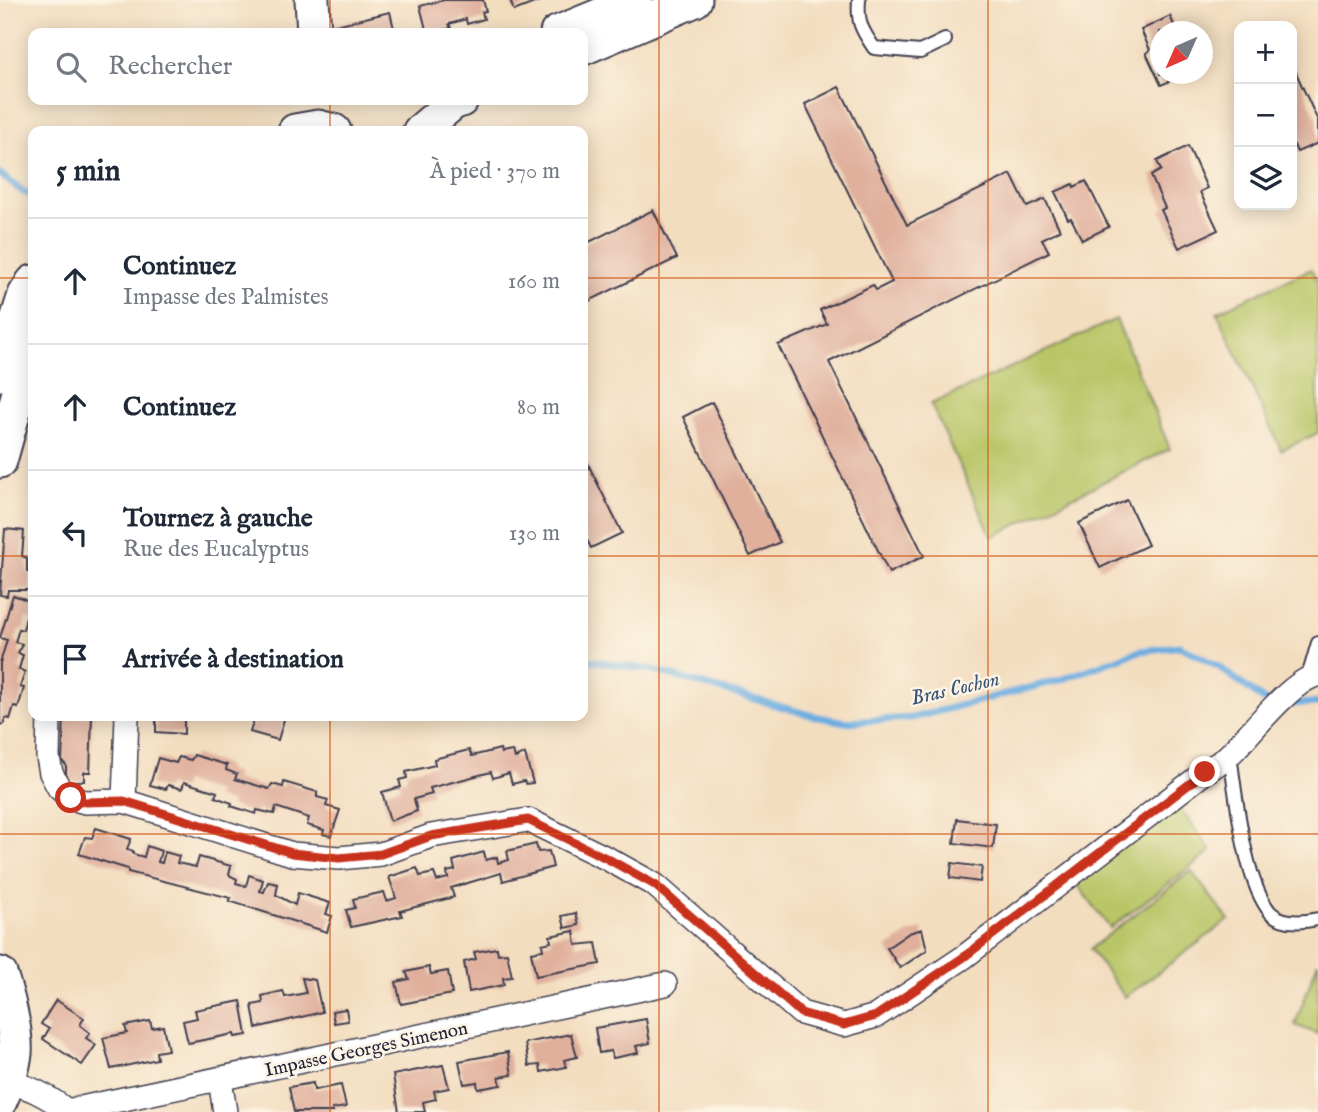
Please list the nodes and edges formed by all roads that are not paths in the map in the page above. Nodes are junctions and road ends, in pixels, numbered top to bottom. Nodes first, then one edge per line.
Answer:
1 (312, 0) edge
2 (637, 0) edge
3 (695, 0) edge
4 (859, 0) edge
5 (314, 28) edge
6 (568, 28) edge
7 (945, 40) dead end
8 (588, 46) edge
9 (303, 105) edge
10 (422, 105) edge
11 (451, 105) edge
12 (296, 126) edge
13 (404, 126) edge
14 (426, 126) edge
15 (28, 290) edge
16 (28, 343) edge
17 (14, 377) edge
18 (0, 461) edge
19 (1318, 643) edge
20 (1313, 676) edge
21 (49, 721) edge
22 (127, 721) edge
23 (1230, 755) junction
24 (124, 801) junction
25 (1318, 919) edge
26 (0, 974) edge
27 (665, 984) dead end
28 (220, 1079) junction
29 (3, 1089) edge
30 (67, 1111) edge
31 (225, 1112) edge

1 - 5 street
2 - 6 street
3 - 8 street
4 - 7 lane
9 - 12 street
10 - 13 street
11 - 14 street
15 - 17 street
16 - 17 street
17 - 18 street
19 - 20 lane
20 - 23 street
21 - 24 street
22 - 24 street
23 - 24 street
23 - 25 lane
26 - 29 street
27 - 28 street, Impasse Georges Simenon
28 - 30 street, Impasse Georges Simenon
28 - 31 street
29 - 30 street

